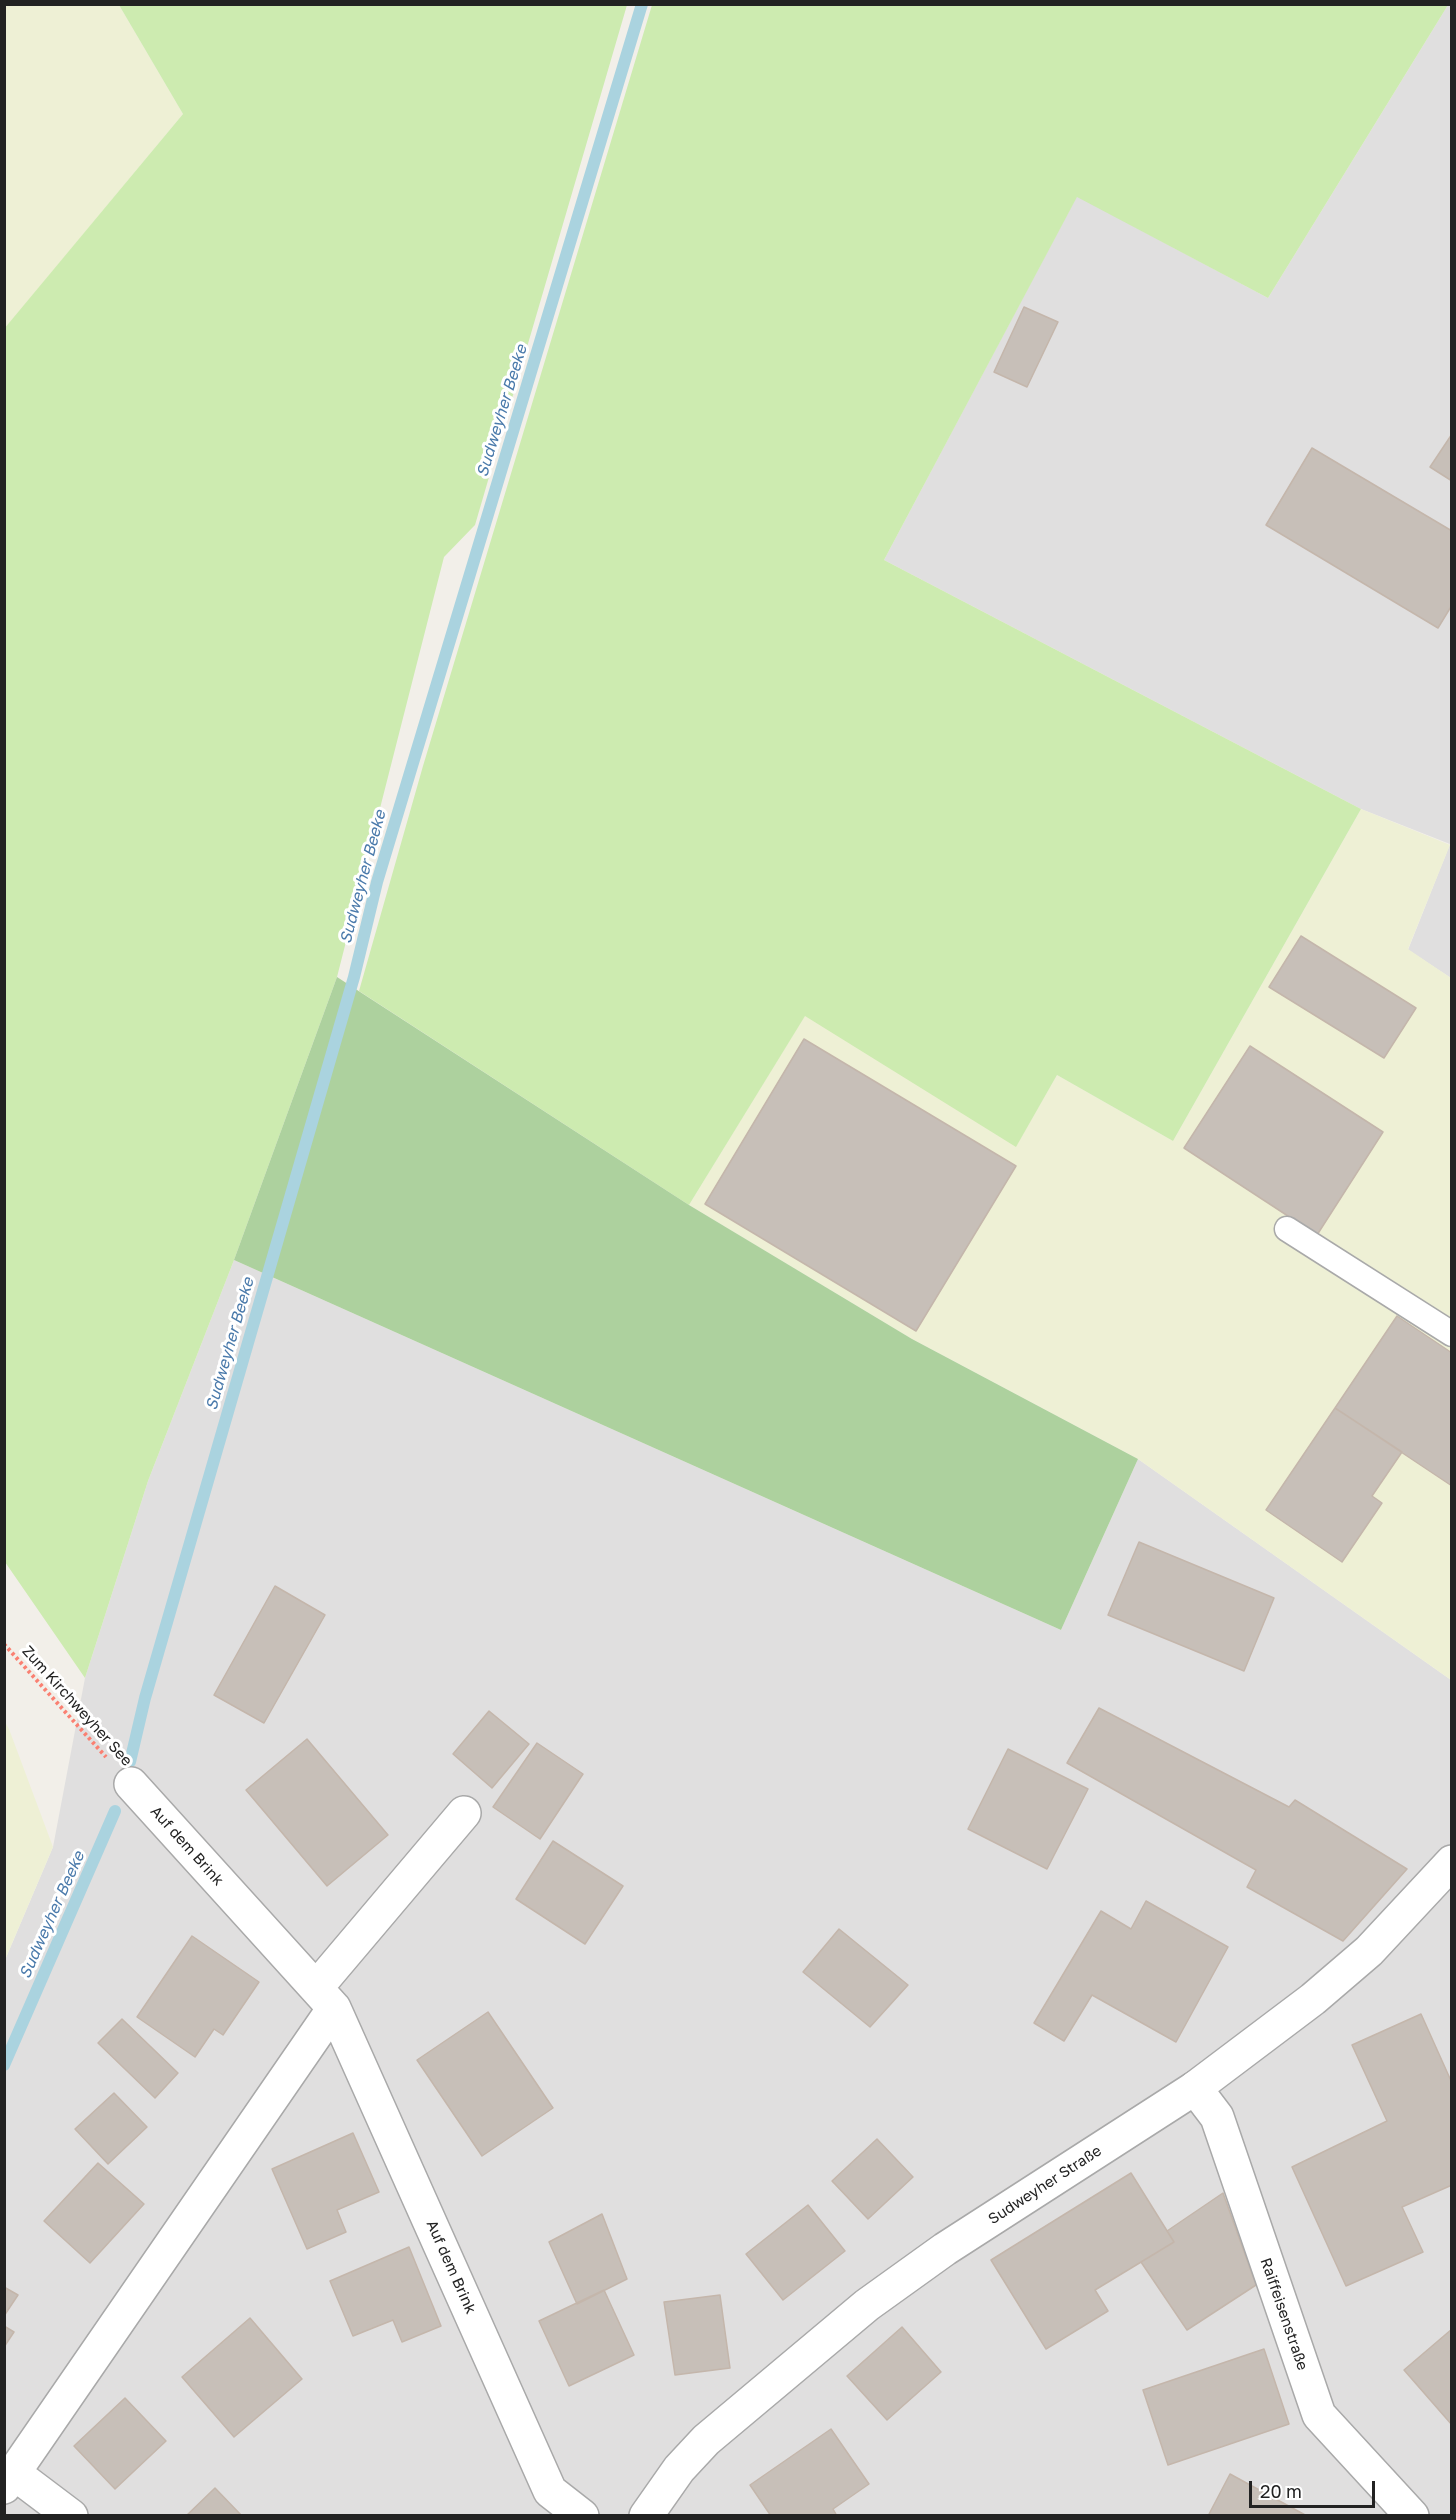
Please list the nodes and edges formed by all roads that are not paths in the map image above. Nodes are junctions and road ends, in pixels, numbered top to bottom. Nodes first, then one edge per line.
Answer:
1 (1287, 1229) dead end
2 (1452, 1334) edge
3 (131, 1784) road end
4 (464, 1813) dead end
5 (1452, 1862) edge
6 (325, 1998) junction
7 (1195, 2088) junction
8 (9, 2480) edge
9 (71, 2516) edge
10 (582, 2516) edge
11 (646, 2516) edge
12 (1412, 2516) edge

1 - 2 lane
3 - 6 street, Auf dem Brink
4 - 6 street
5 - 7 street, Sudweyher Straße
6 - 8 street
6 - 10 street, Auf dem Brink
7 - 11 street, Sudweyher Straße
7 - 12 street, Raiffeisenstraße
8 - 9 street

